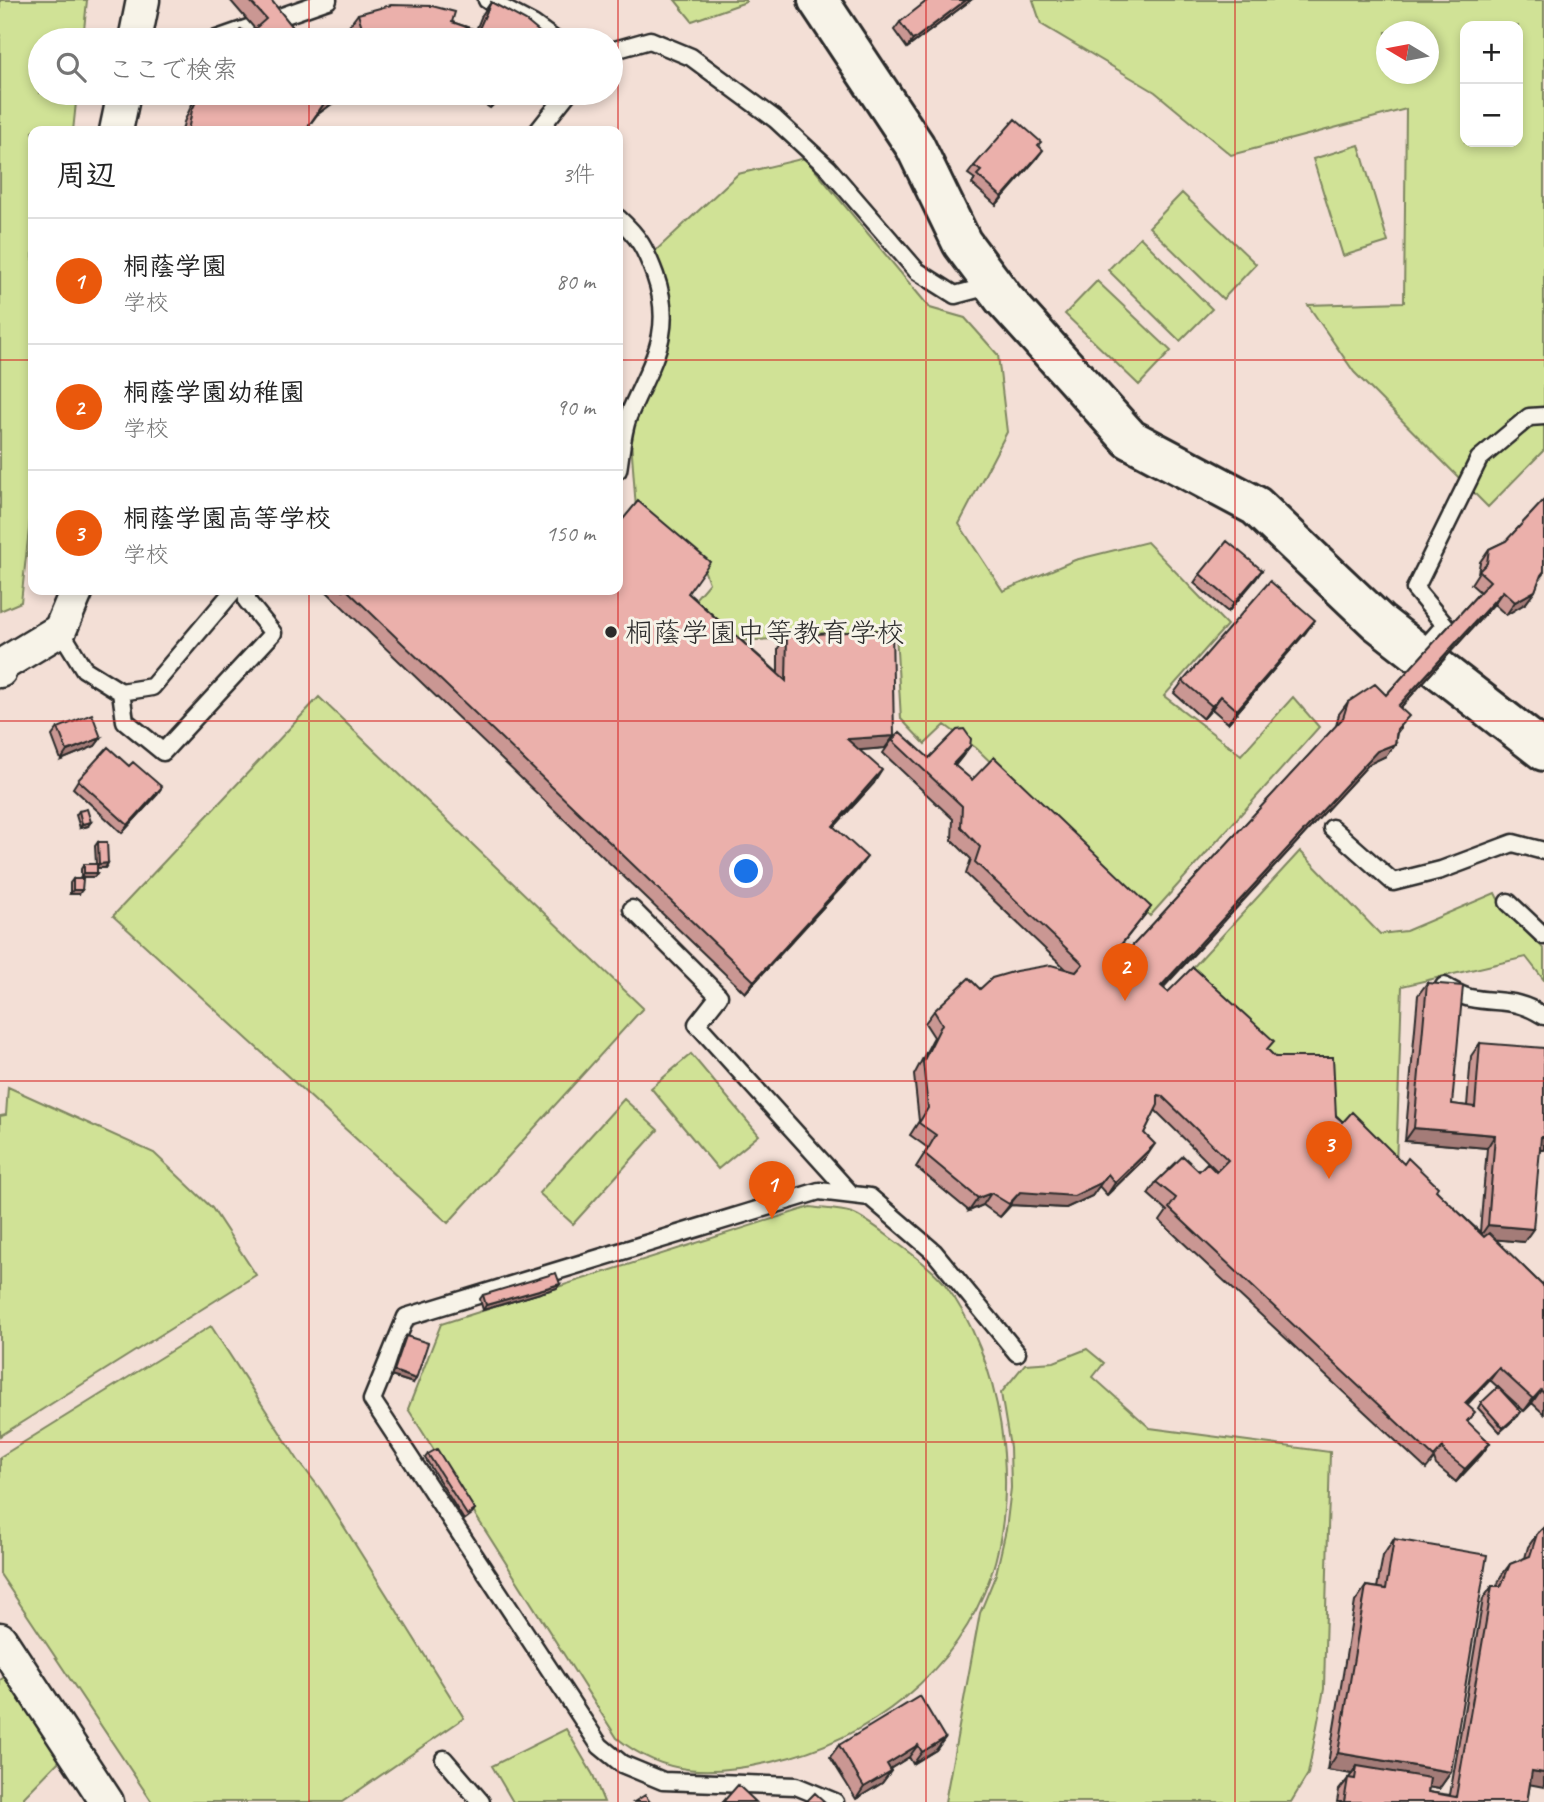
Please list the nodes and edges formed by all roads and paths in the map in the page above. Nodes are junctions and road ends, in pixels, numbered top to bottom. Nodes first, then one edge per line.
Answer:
1 (143, 0) edge
2 (328, 0) edge
3 (487, 0) edge
4 (818, 0) edge
5 (137, 28) edge
6 (249, 28) edge
7 (538, 28) edge
8 (623, 48) edge
9 (121, 105) edge
10 (559, 105) edge
11 (117, 126) edge
12 (542, 126) edge
13 (623, 222) edge
14 (993, 285) junction
15 (1544, 416) edge
16 (623, 442) edge
17 (75, 595) edge
18 (230, 595) edge
19 (247, 595) edge
20 (60, 630) junction
21 (1418, 655) junction
22 (5, 659) edge
23 (121, 692) junction
24 (1544, 751) edge
25 (1332, 828) dead end
26 (1544, 851) edge
27 (1508, 902) dead end
28 (632, 909) dead end
29 (1544, 936) edge
30 (1444, 986) edge
31 (1544, 1016) edge
32 (852, 1195) junction
33 (1017, 1353) dead end
34 (0, 1639) edge
35 (444, 1759) dead end
36 (107, 1802) edge
37 (481, 1802) edge
38 (835, 1802) edge

1 - 5 street
2 - 6 lane
3 - 7 lane
4 - 14 street
8 - 14 lane
9 - 11 street
10 - 12 lane
13 - 16 lane
14 - 21 street
15 - 21 lane
17 - 20 street
18 - 23 lane
19 - 23 lane
20 - 22 street
20 - 23 lane
21 - 24 street
25 - 26 lane
27 - 29 lane
28 - 32 lane
30 - 31 lane
32 - 33 lane
32 - 38 lane
34 - 36 street
35 - 37 lane

